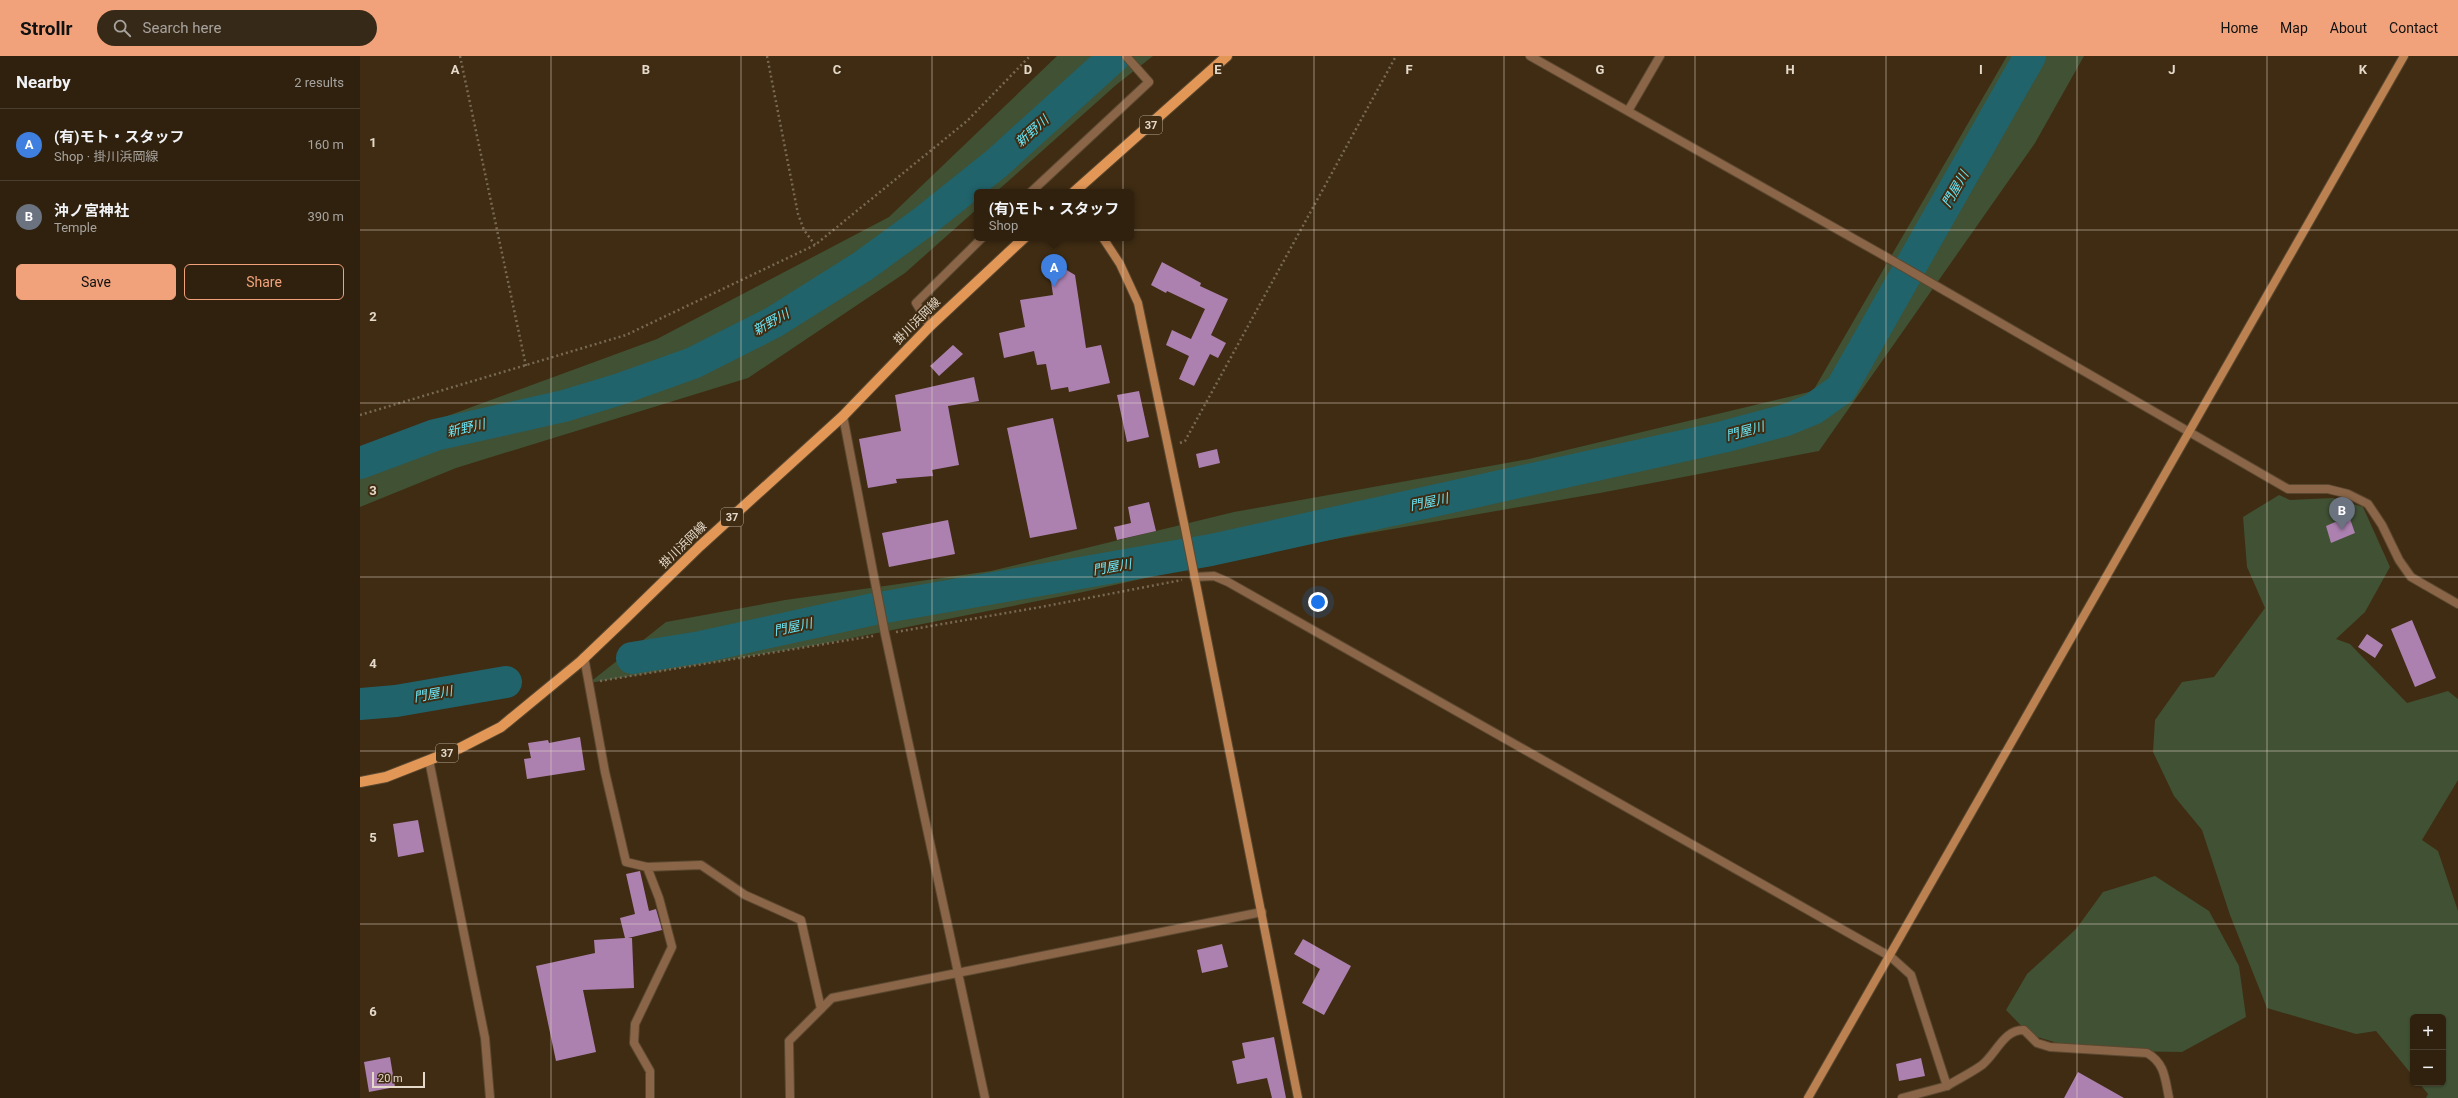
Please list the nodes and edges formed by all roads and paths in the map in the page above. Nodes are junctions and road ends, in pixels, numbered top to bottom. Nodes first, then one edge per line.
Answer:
1 (460, 56) edge
2 (767, 56) edge
3 (1030, 56) edge
4 (1126, 56) edge
5 (1227, 56) edge
6 (1396, 56) edge
7 (1530, 56) edge
8 (1660, 56) edge
9 (2404, 56) edge
10 (1628, 111) junction
11 (1034, 189) edge
12 (1077, 189) edge
13 (979, 241) edge
14 (1021, 241) edge
15 (1105, 241) edge
16 (815, 245) junction
17 (930, 326) junction
18 (526, 366) junction
19 (360, 415) edge
20 (842, 416) junction
21 (2190, 431) junction
22 (1168, 446) junction
23 (1194, 577) junction
24 (2458, 604) edge
25 (584, 657) junction
26 (430, 760) junction
27 (360, 782) edge
28 (647, 867) junction
29 (1262, 912) junction
30 (1891, 956) junction
31 (959, 971) junction
32 (821, 1009) junction
33 (1947, 1086) junction
34 (490, 1098) edge
35 (650, 1098) edge
36 (790, 1098) edge
37 (985, 1098) edge
38 (1298, 1098) edge
39 (1808, 1098) edge
40 (1902, 1098) edge
41 (2168, 1098) edge

1 - 18 path
2 - 16 path
3 - 16 path
4 - 11 street
5 - 12 main road, 37
6 - 22 path
7 - 10 street
8 - 10 street
9 - 21 street
10 - 21 street
13 - 17 street
14 - 17 main road, 掛川浜岡線 / 37
15 - 22 street
16 - 18 path
17 - 20 main road, 掛川浜岡線 / 37
18 - 19 path
20 - 25 main road, 掛川浜岡線 / 37
20 - 31 street
21 - 24 street
21 - 30 street
22 - 23 street
23 - 29 street
23 - 30 street
25 - 26 main road, 掛川浜岡線 / 37
25 - 28 street
26 - 27 main road, 掛川浜岡線 / 37
26 - 34 street
28 - 32 street
28 - 35 street
29 - 31 street
29 - 38 street
30 - 33 street
30 - 39 street
31 - 32 street
31 - 37 street
32 - 36 street
33 - 40 street
33 - 41 street

